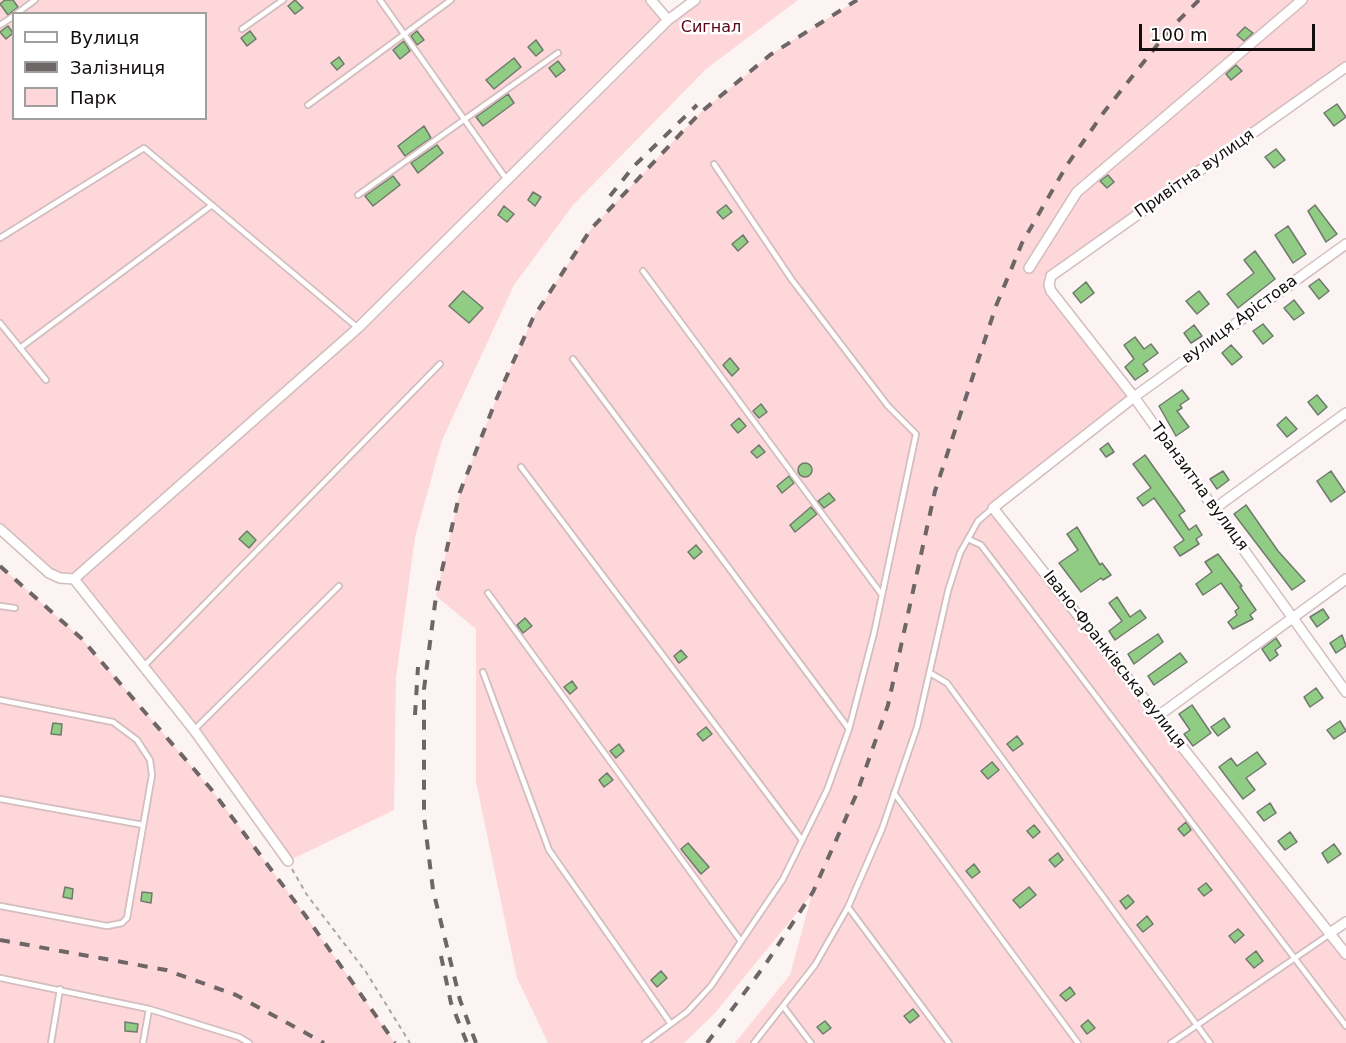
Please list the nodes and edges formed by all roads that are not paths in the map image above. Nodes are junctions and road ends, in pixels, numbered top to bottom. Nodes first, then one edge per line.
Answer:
1 (35, 0) edge
2 (284, 0) edge
3 (380, 0) edge
4 (451, 0) edge
5 (651, 0) edge
6 (695, 0) edge
7 (1302, 0) edge
8 (19, 12) edge
9 (668, 20) junction
10 (242, 29) dead end
11 (404, 33) junction
12 (558, 53) dead end
13 (1346, 67) edge
14 (308, 105) dead end
15 (464, 120) junction
16 (714, 164) dead end
17 (507, 180) junction
18 (358, 195) dead end
19 (212, 205) junction
20 (0, 238) edge
21 (1346, 244) edge
22 (1029, 268) dead end
23 (643, 271) dead end
24 (1049, 285) joint
25 (0, 323) edge
26 (358, 328) junction
27 (20, 348) junction
28 (573, 359) dead end
29 (440, 364) dead end
30 (46, 380) dead end
31 (1134, 397) junction
32 (1346, 412) edge
33 (521, 467) dead end
34 (993, 508) junction
35 (1214, 509) junction
36 (0, 529) edge
37 (968, 539) junction
38 (74, 579) junction
39 (1346, 579) edge
40 (339, 586) dead end
41 (488, 593) dead end
42 (882, 595) junction
43 (0, 606) edge
44 (15, 608) dead end
45 (1293, 618) junction
46 (144, 666) junction
47 (483, 672) dead end
48 (930, 673) junction
49 (1346, 692) edge
50 (0, 700) edge
51 (1158, 716) junction
52 (849, 729) junction
53 (194, 730) junction
54 (894, 792) junction
55 (0, 800) edge
56 (143, 825) junction
57 (802, 840) junction
58 (288, 861) road end
59 (0, 906) edge
60 (848, 907) junction
61 (1346, 922) edge
62 (1330, 933) junction
63 (740, 940) junction
64 (1346, 954) edge
65 (1295, 957) junction
66 (0, 978) edge
67 (60, 989) junction
68 (783, 1006) junction
69 (149, 1009) junction
70 (671, 1024) junction
71 (1197, 1025) junction
72 (1346, 1026) edge
73 (238, 1040) edge
74 (51, 1043) edge
75 (144, 1043) edge
76 (249, 1043) edge
77 (645, 1043) edge
78 (754, 1043) edge
79 (811, 1043) edge
80 (949, 1043) edge
81 (1078, 1043) edge
82 (1172, 1043) edge
83 (1210, 1043) edge

1 - 8 lane
2 - 10 lane
3 - 11 lane
4 - 11 lane
5 - 9 street
6 - 9 street
7 - 22 street
9 - 17 street
11 - 14 lane
11 - 15 lane
12 - 15 lane
13 - 24 street, Привітна вулиця
15 - 17 lane
15 - 18 lane
16 - 42 lane
17 - 26 street
19 - 20 lane
19 - 26 lane
19 - 27 lane
21 - 31 street, вулиця Арістова
23 - 42 lane
24 - 31 street, Транзитна вулиця
25 - 27 lane
26 - 38 street
27 - 30 lane
28 - 52 lane
29 - 46 lane
31 - 34 street
31 - 35 street, Транзитна вулиця
32 - 35 street
33 - 57 lane
34 - 37 lane
34 - 51 street, Івано-Франківська вулиця
35 - 45 street, Транзитна вулиця
36 - 38 street
37 - 48 lane
37 - 65 lane
38 - 46 street
39 - 45 street
40 - 53 lane
41 - 63 lane
42 - 52 lane
43 - 44 lane
45 - 49 street, Транзитна вулиця
45 - 51 street
46 - 53 street
47 - 70 lane
48 - 54 lane
48 - 71 lane
50 - 56 lane
51 - 62 street, Івано-Франківська вулиця
52 - 57 lane
53 - 58 street
54 - 60 lane
54 - 81 lane
55 - 56 lane
56 - 59 lane
57 - 63 lane
60 - 68 lane
60 - 80 lane
61 - 62 street
62 - 64 street, Івано-Франківська вулиця
62 - 65 lane
63 - 70 lane
65 - 71 lane
65 - 72 lane
66 - 67 lane
67 - 69 lane
67 - 74 lane
68 - 78 lane
68 - 79 lane
69 - 73 lane
69 - 75 lane
70 - 77 lane
71 - 82 lane
71 - 83 lane
73 - 76 lane

